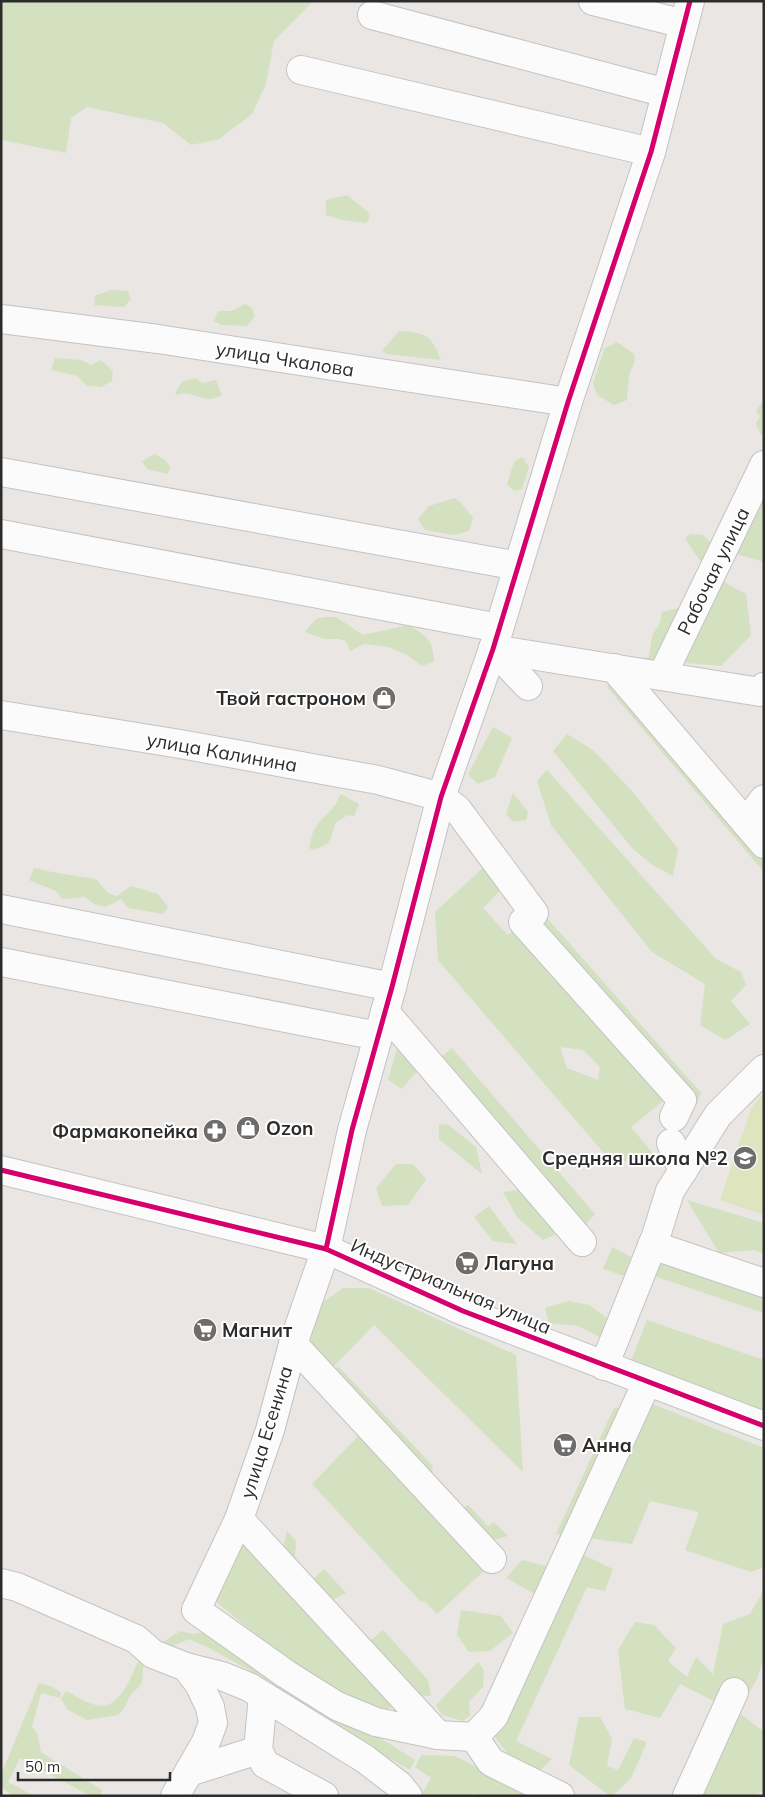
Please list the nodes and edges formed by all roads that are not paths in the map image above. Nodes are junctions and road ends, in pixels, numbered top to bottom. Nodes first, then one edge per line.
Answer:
1 (593, 1) edge
2 (687, 12) edge
3 (372, 15) dead end
4 (301, 70) dead end
5 (666, 93) junction
6 (651, 152) junction
7 (1, 319) edge
8 (568, 402) junction
9 (1, 472) edge
10 (762, 473) edge
11 (1, 534) edge
12 (518, 566) junction
13 (496, 638) junction
14 (614, 668) junction
15 (662, 676) junction
16 (528, 686) dead end
17 (762, 689) edge
18 (1, 715) edge
19 (441, 797) junction
20 (764, 799) edge
21 (746, 823) junction
22 (764, 844) edge
23 (1, 910) edge
24 (1, 962) edge
25 (385, 1012) junction
26 (764, 1069) edge
27 (1, 1170) edge
28 (683, 1171) junction
29 (582, 1242) dead end
30 (652, 1246) junction
31 (326, 1249) junction
32 (764, 1283) edge
33 (293, 1344) junction
34 (604, 1366) junction
35 (646, 1382) junction
36 (764, 1426) edge
37 (238, 1519) junction
38 (492, 1559) dead end
39 (1, 1583) edge
40 (186, 1667) junction
41 (734, 1692) dead end
42 (264, 1696) junction
43 (438, 1735) junction
44 (474, 1737) junction
45 (258, 1750) junction
46 (189, 1772) junction
47 (175, 1796) edge
48 (324, 1796) edge
49 (408, 1796) edge
50 (560, 1796) edge
51 (687, 1796) edge

1 - 2 street
2 - 5 street, улица Есенина
3 - 5 street
4 - 6 street
5 - 6 street, улица Есенина
6 - 8 street, улица Есенина
7 - 8 street, улица Чкалова
8 - 12 street, улица Есенина
9 - 12 street
10 - 15 street, Рабочая улица
11 - 13 street
12 - 13 street, улица Есенина
13 - 14 street
13 - 16 street
13 - 19 street, улица Есенина
14 - 15 street
14 - 21 street
15 - 17 street
18 - 19 street, улица Калинина
19 - 25 street, улица Есенина
19 - 28 street
20 - 21 street
21 - 22 street
23 - 25 street
24 - 25 street
25 - 29 street
25 - 31 street, улица Есенина
26 - 28 street
27 - 31 street, Индустриальная улица
28 - 30 street
30 - 32 street
30 - 34 street
31 - 33 street, улица Есенина
31 - 34 street, Индустриальная улица
33 - 37 street, улица Есенина
33 - 38 street
34 - 35 street, Индустриальная улица
35 - 36 street, Индустриальная улица
35 - 44 street
37 - 43 street
37 - 43 street, улица Есенина
39 - 40 street
40 - 42 street
40 - 46 street
41 - 51 street
42 - 45 street
42 - 49 street
43 - 44 street
44 - 50 street
45 - 46 street
45 - 48 street
46 - 47 street

